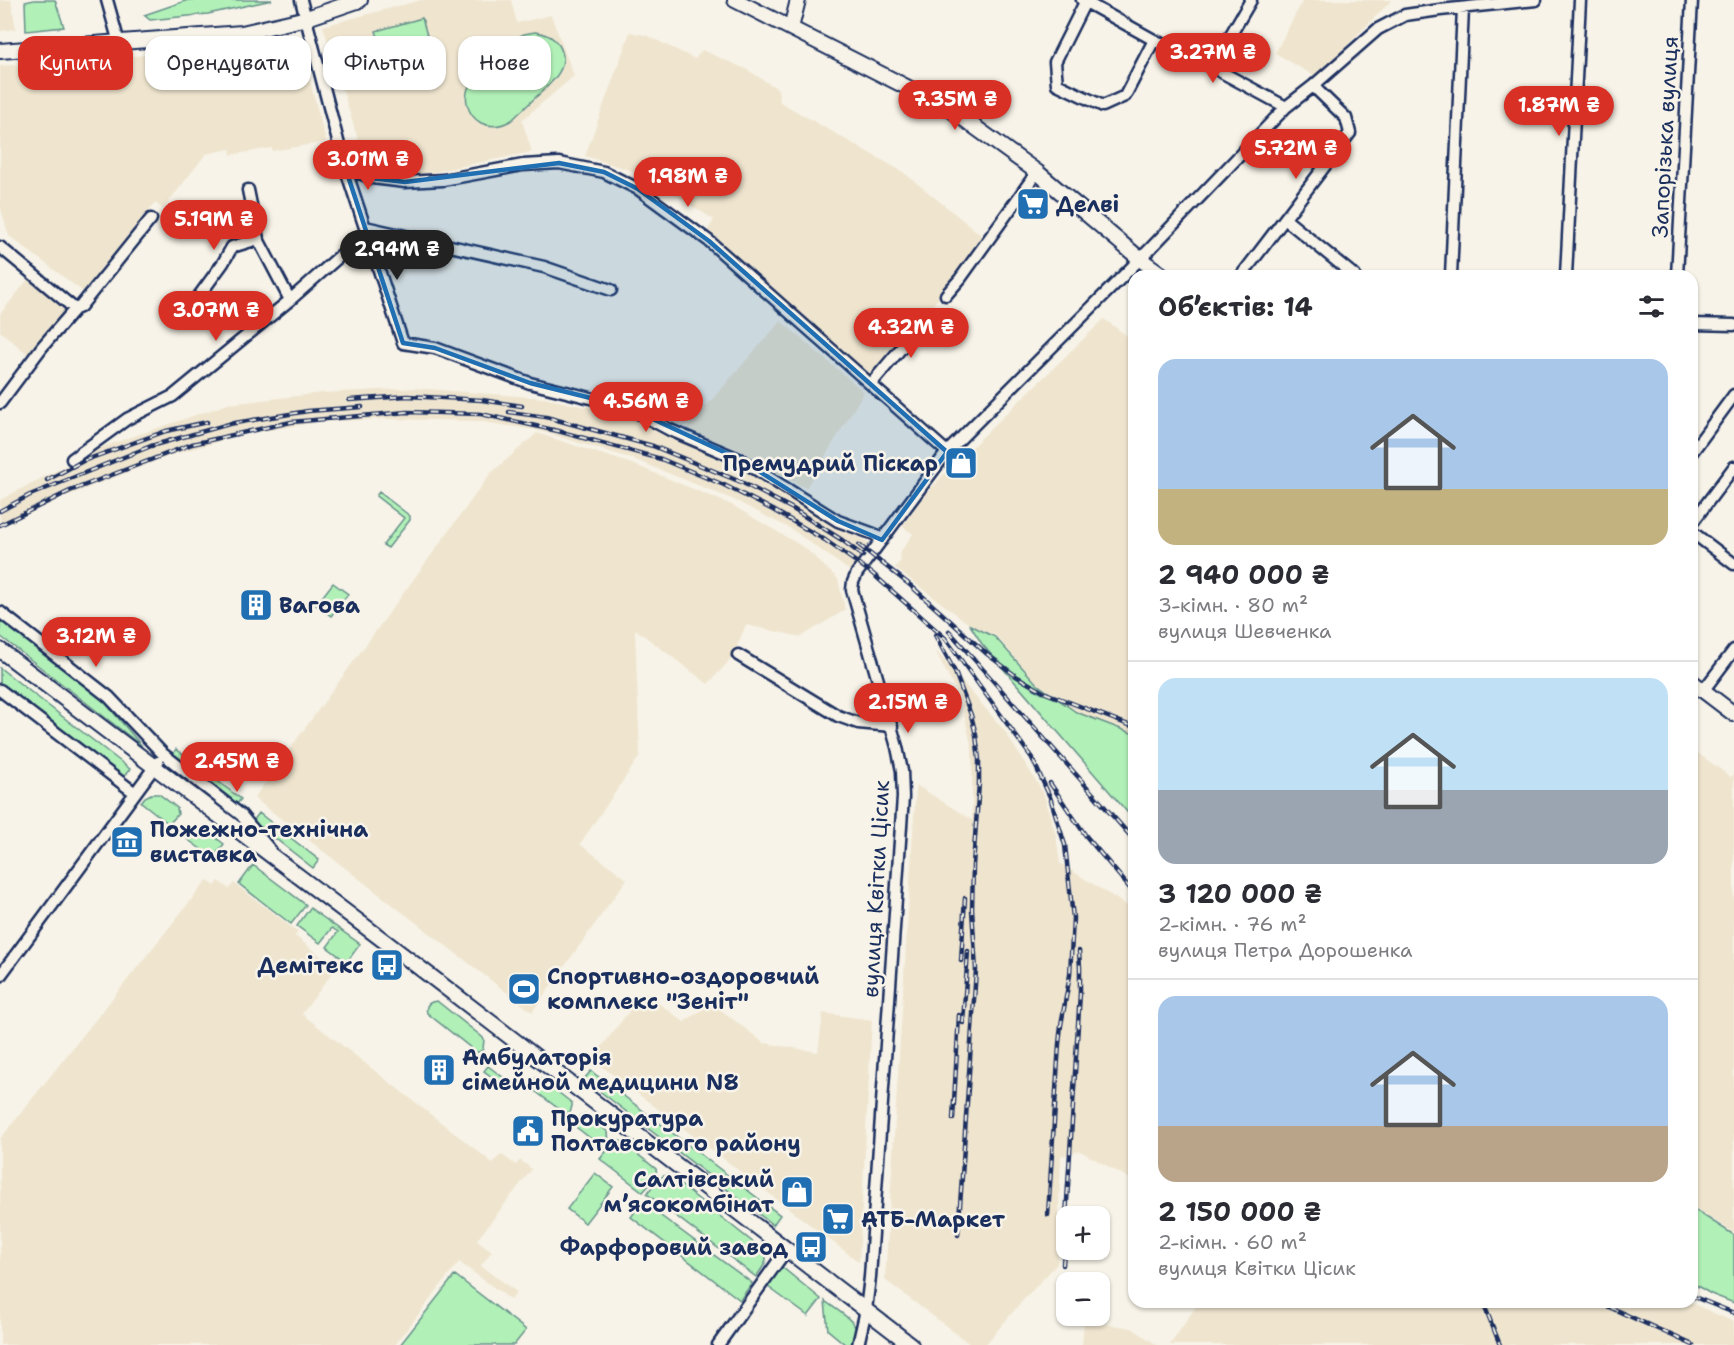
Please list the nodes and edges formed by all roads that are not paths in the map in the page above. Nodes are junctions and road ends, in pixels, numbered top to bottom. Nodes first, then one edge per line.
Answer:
1 (107, 0) edge
2 (301, 0) edge
3 (360, 0) edge
4 (735, 0) edge
5 (798, 0) edge
6 (1251, 0) edge
7 (1430, 0) edge
8 (1536, 0) edge
9 (1580, 0) edge
10 (1692, 0) edge
11 (1084, 1) edge
12 (1463, 9) junction
13 (1440, 10) junction
14 (307, 18) junction
15 (791, 28) junction
16 (117, 36) edge
17 (1154, 40) junction
18 (133, 42) edge
19 (18, 50) edge
20 (0, 51) edge
21 (1212, 67) junction
22 (1313, 87) junction
23 (1286, 107) junction
24 (344, 164) junction
25 (1037, 172) junction
26 (248, 190) dead end
27 (151, 219) dead end
28 (1286, 219) junction
29 (366, 230) junction
30 (258, 239) junction
31 (0, 247) edge
32 (1140, 259) junction
33 (1129, 270) edge
34 (1156, 270) edge
35 (1246, 270) edge
36 (1348, 270) edge
37 (1451, 270) edge
38 (1566, 270) edge
39 (1677, 270) edge
40 (1128, 271) edge
41 (611, 290) dead end
42 (946, 295) dead end
43 (196, 300) dead end
44 (290, 300) junction
45 (75, 309) junction
46 (930, 314) dead end
47 (1698, 324) edge
48 (1734, 325) edge
49 (871, 384) junction
50 (1734, 394) edge
51 (0, 403) edge
52 (1698, 444) edge
53 (947, 452) junction
54 (72, 459) dead end
55 (1734, 468) edge
56 (1698, 515) edge
57 (1698, 537) edge
58 (882, 540) junction
59 (1734, 564) edge
60 (0, 612) edge
61 (0, 650) edge
62 (1734, 650) edge
63 (738, 655) dead end
64 (1698, 686) edge
65 (0, 690) edge
66 (1734, 714) edge
67 (892, 726) junction
68 (163, 754) junction
69 (154, 767) junction
70 (135, 793) junction
71 (281, 863) junction
72 (0, 976) edge
73 (787, 1249) junction
74 (866, 1310) junction
75 (718, 1345) edge
76 (858, 1345) edge
77 (911, 1345) edge

1 - 16 street
2 - 14 street
3 - 14 main road
4 - 15 main road
5 - 15 main road
6 - 21 street
7 - 13 street
8 - 12 street, вулиця Квітки Цісик
9 - 38 street
10 - 39 street, Запорізька вулиця
11 - 17 street
11 - 17 street
12 - 13 street, вулиця Квітки Цісик
12 - 37 street
13 - 22 street, вулиця Квітки Цісик
14 - 18 main road
14 - 24 street
15 - 25 main road
17 - 21 street
19 - 20 main road
21 - 23 street
22 - 23 street, вулиця Квітки Цісик
22 - 28 street
23 - 32 street, вулиця Квітки Цісик
24 - 29 street
24 - 49 street
25 - 32 main road
25 - 42 street
26 - 30 street
27 - 45 street
28 - 35 street
28 - 36 street
29 - 41 street
29 - 44 street
29 - 58 street
30 - 43 street
30 - 44 street
31 - 45 street
32 - 33 street, вулиця Квітки Цісик
32 - 34 main road
40 - 53 street, вулиця Квітки Цісик
44 - 54 street
45 - 51 street
46 - 49 street
47 - 48 street
49 - 53 street
50 - 52 street
53 - 58 street, вулиця Квітки Цісик
55 - 56 street
57 - 59 street
58 - 67 street, вулиця Квітки Цісик
60 - 68 street
61 - 69 main road
62 - 64 street
63 - 67 street
64 - 66 main road
65 - 70 street
67 - 74 street, вулиця Квітки Цісик
68 - 69 street
68 - 71 street
69 - 70 street
69 - 71 main road
70 - 72 street
71 - 73 main road
73 - 74 main road
73 - 75 street
74 - 76 street, вулиця Квітки Цісик
74 - 77 main road

